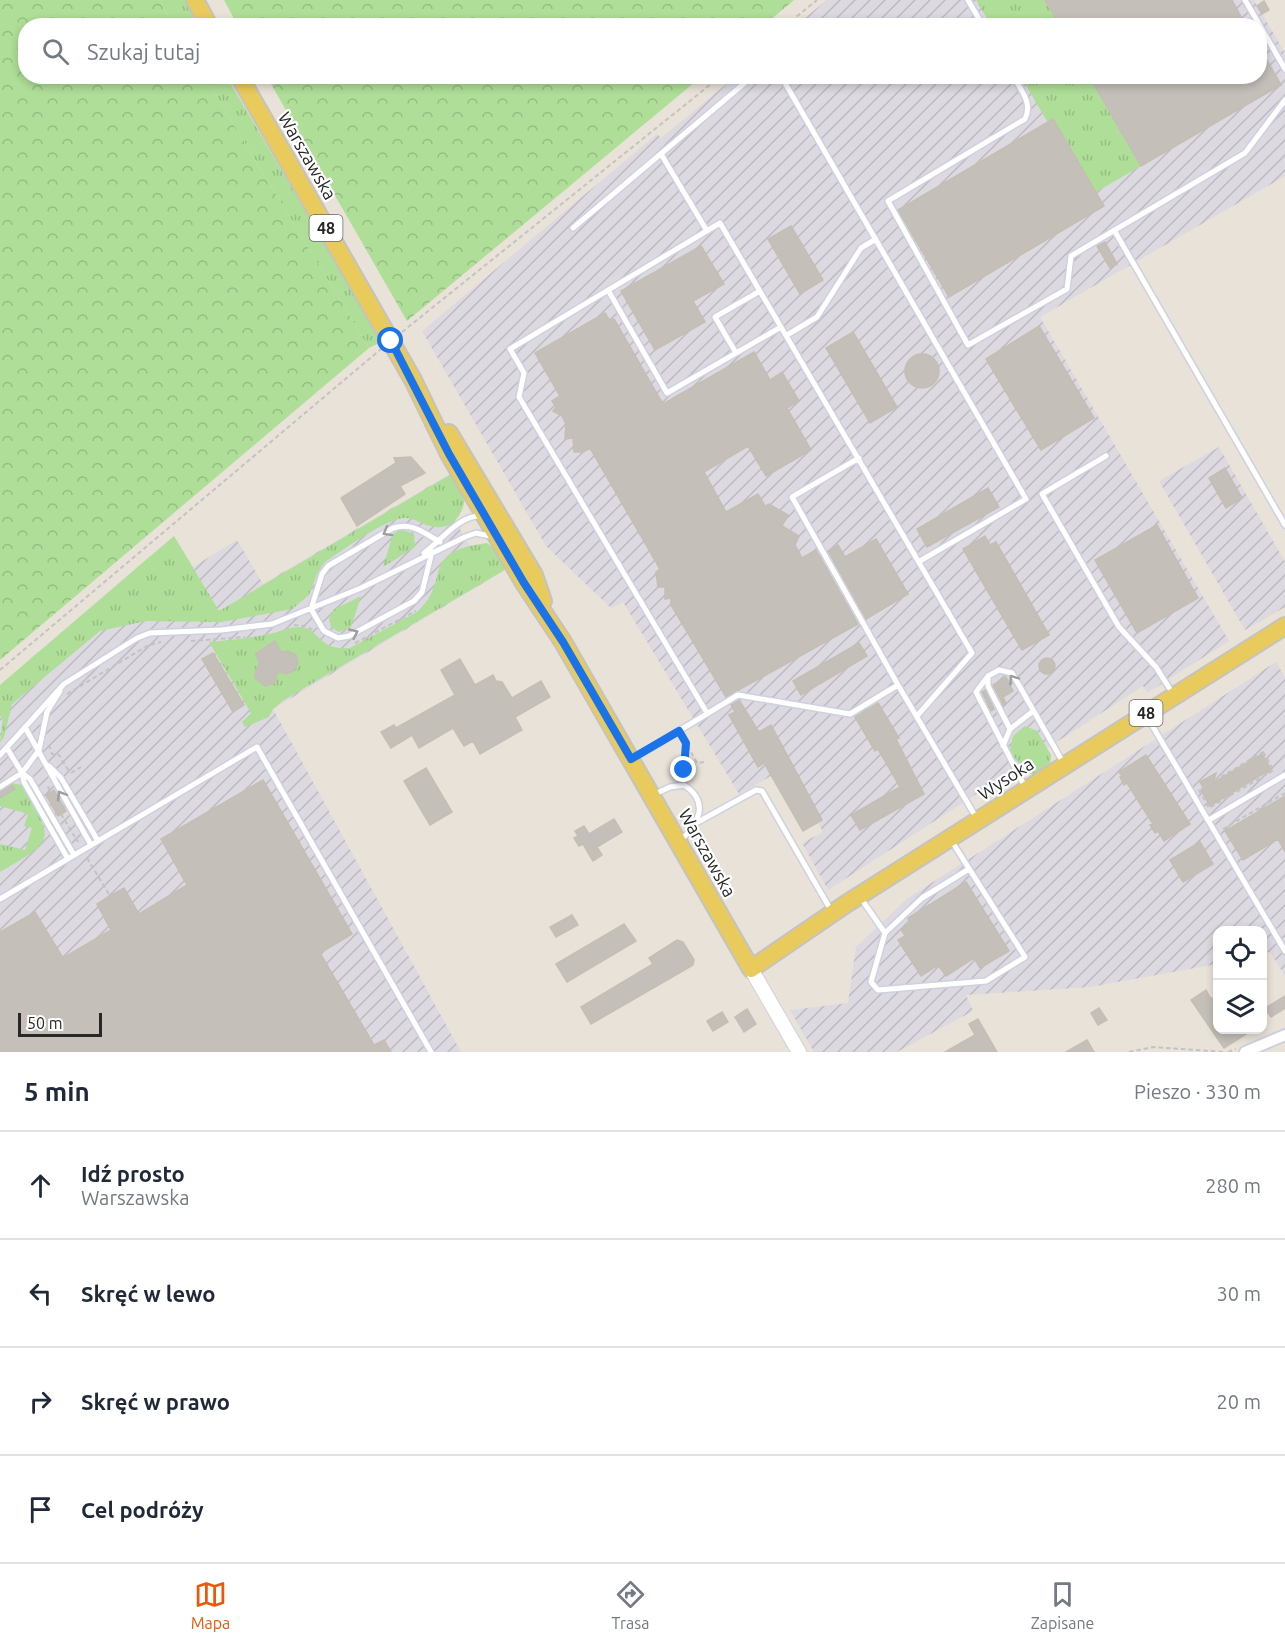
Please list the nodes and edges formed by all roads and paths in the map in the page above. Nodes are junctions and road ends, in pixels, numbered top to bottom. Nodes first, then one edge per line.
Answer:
1 (195, 0) edge
2 (817, 0) edge
3 (968, 0) edge
4 (1245, 0) edge
5 (205, 18) edge
6 (795, 18) edge
7 (978, 18) edge
8 (1255, 18) edge
9 (1267, 38) edge
10 (1285, 69) edge
11 (244, 84) edge
12 (712, 84) edge
13 (744, 84) edge
14 (786, 84) edge
15 (1018, 84) edge
16 (1285, 100) edge
17 (661, 154) junction
18 (573, 228) dead end
19 (1114, 230) junction
20 (706, 231) junction
21 (876, 239) junction
22 (608, 290) junction
23 (760, 291) junction
24 (782, 327) junction
25 (787, 335) junction
26 (391, 341) junction
27 (736, 353) junction
28 (1106, 456) dead end
29 (859, 458) junction
30 (479, 493) junction
31 (486, 518) junction
32 (467, 519) junction
33 (1285, 525) edge
34 (476, 533) junction
35 (506, 540) junction
36 (440, 542) junction
37 (432, 552) junction
38 (418, 558) junction
39 (920, 561) junction
40 (419, 608) dead end
41 (311, 609) junction
42 (292, 625) dead end
43 (1285, 626) edge
44 (317, 634) dead end
45 (250, 636) dead end
46 (164, 641) dead end
47 (185, 641) dead end
48 (346, 647) dead end
49 (0, 670) edge
50 (988, 676) junction
51 (64, 684) junction
52 (898, 685) junction
53 (65, 695) dead end
54 (1174, 696) junction
55 (1032, 711) junction
56 (706, 713) junction
57 (1146, 714) junction
58 (917, 716) junction
59 (26, 729) junction
60 (1010, 729) junction
61 (679, 731) junction
62 (48, 740) dead end
63 (686, 743) junction
64 (8, 748) junction
65 (1003, 748) junction
66 (39, 750) junction
67 (0, 755) edge
68 (631, 759) junction
69 (705, 762) dead end
70 (697, 763) junction
71 (1065, 765) junction
72 (49, 766) junction
73 (684, 770) junction
74 (1274, 770) joint
75 (678, 772) dead end
76 (22, 773) junction
77 (70, 773) dead end
78 (1285, 775) edge
79 (0, 787) edge
80 (1027, 789) junction
81 (1285, 793) edge
82 (652, 796) junction
83 (978, 820) junction
84 (1209, 820) junction
85 (698, 822) junction
86 (1223, 829) dead end
87 (950, 838) junction
88 (98, 841) junction
89 (679, 842) junction
90 (91, 845) junction
91 (74, 855) junction
92 (68, 859) junction
93 (969, 869) junction
94 (860, 896) junction
95 (0, 899) edge
96 (833, 913) junction
97 (885, 933) junction
98 (1285, 951) edge
99 (751, 969) junction
100 (1285, 1035) edge
101 (431, 1052) edge
102 (799, 1052) edge
103 (1129, 1052) edge
104 (1226, 1052) edge
105 (1245, 1052) edge

1 - 5 main road
2 - 6 path
3 - 7 lane
4 - 8 lane
9 - 10 lane
11 - 26 main road, Warszawska / 48
12 - 26 path
13 - 17 lane
14 - 21 lane
15 - 19 lane
16 - 19 lane
17 - 18 lane
17 - 20 lane
19 - 33 lane
20 - 22 lane
20 - 23 lane
21 - 25 lane
21 - 39 lane
22 - 27 lane
22 - 56 lane
23 - 24 lane
23 - 27 lane
24 - 25 lane
24 - 27 lane
25 - 29 lane
26 - 30 main road, Warszawska / 48
26 - 49 path
28 - 54 lane
29 - 39 lane
29 - 52 lane
30 - 31 main road, Warszawska / 48
30 - 32 lane
30 - 35 main road, Warszawska / 48
31 - 32 lane
31 - 34 lane
31 - 35 main road, Warszawska / 48
32 - 36 lane
34 - 35 lane
34 - 37 lane
35 - 68 main road, Warszawska / 48
36 - 38 lane
36 -> 41 lane
37 - 38 lane
41 -> 37 lane
38 - 41 lane
39 - 58 lane
40 - 48 path
41 - 51 lane
42 - 44 path
43 - 54 main road, Wysoka / 48
45 - 47 path
46 - 53 path
55 -> 50 lane
50 - 60 lane
50 - 65 lane
51 - 59 lane
51 - 66 lane
52 - 56 lane
52 - 58 lane
54 - 57 main road, Wysoka / 48
55 - 60 lane
55 - 71 lane
56 - 61 lane
57 - 71 main road, Wysoka / 48
57 - 84 lane
58 - 83 lane
59 - 64 lane
59 - 66 lane
60 - 65 lane
61 - 63 path
61 - 68 lane
62 - 77 path
63 - 70 path
63 - 73 path
64 - 67 lane
64 - 76 lane
65 - 80 lane
66 - 72 lane
66 - 76 lane
68 - 82 main road, Warszawska / 48
69 - 70 path
70 - 73 path
71 - 80 main road, Wysoka / 48
72 - 88 lane
90 -> 72 lane
73 - 75 path
74 - 74 path
76 - 79 lane
76 - 91 lane
76 - 92 lane
78 - 84 lane
80 - 83 main road, Wysoka / 48
81 - 86 path
82 - 85 lane
82 - 89 main road, Warszawska / 48
83 - 87 main road, Wysoka / 48
84 - 98 lane
85 - 89 lane
85 - 96 lane
87 - 93 lane
87 - 94 main road, Wysoka / 48
88 - 90 lane
88 - 101 lane
89 - 99 main road, Warszawska / 48
90 - 91 lane
91 - 92 lane
92 - 95 lane
93 - 97 lane
93 - 97 lane
94 - 96 main road, Wysoka / 48
94 - 97 lane
96 - 99 main road, Wysoka / 48
99 - 102 main road, Warszawska
100 - 105 street
103 - 104 path

